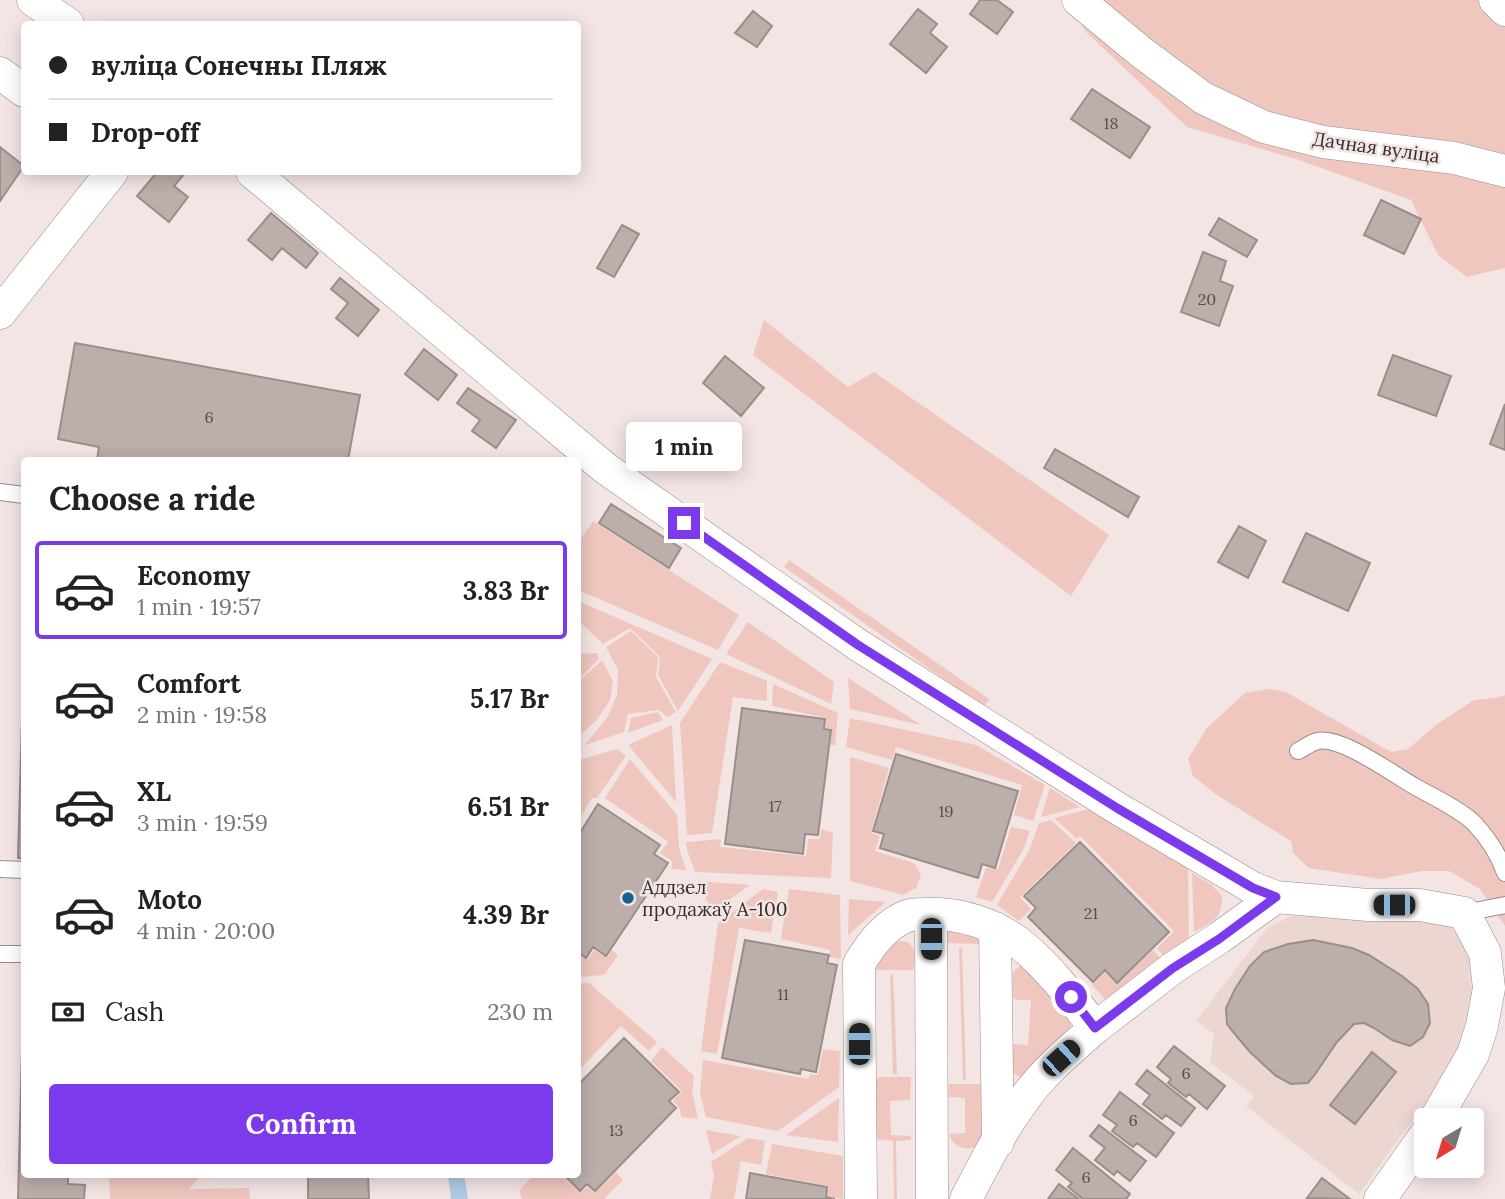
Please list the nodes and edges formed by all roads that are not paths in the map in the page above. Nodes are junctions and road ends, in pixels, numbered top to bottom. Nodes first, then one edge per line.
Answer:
1 (33, 0) edge
2 (1078, 0) edge
3 (1495, 0) edge
4 (1505, 10) edge
5 (64, 21) edge
6 (0, 73) edge
7 (21, 89) edge
8 (1505, 171) edge
9 (110, 175) edge
10 (255, 175) edge
11 (0, 313) edge
12 (0, 492) edge
13 (21, 495) edge
14 (1298, 751) dead end
15 (0, 869) edge
16 (21, 870) edge
17 (1505, 873) edge
18 (1276, 897) junction
19 (1505, 905) edge
20 (1464, 913) junction
21 (930, 914) junction
22 (995, 928) junction
23 (0, 954) edge
24 (21, 954) edge
25 (1095, 1028) junction
26 (1442, 1108) edge
27 (998, 1142) junction
28 (1414, 1151) edge
29 (861, 1199) edge
30 (932, 1199) edge
31 (966, 1199) edge
32 (1380, 1199) edge

1 - 5 street
2 - 8 street, Дачная вуліца
3 - 4 street
6 - 7 street
9 - 11 street
10 - 18 street
12 - 13 lane
14 - 17 lane
15 - 16 lane
18 - 20 street
18 - 25 street
19 - 20 lane
20 - 26 street
21 - 22 street
21 - 29 street
21 - 30 street
22 - 25 street
22 - 27 street
23 - 24 lane
25 - 27 street
27 - 31 street
28 - 32 street

